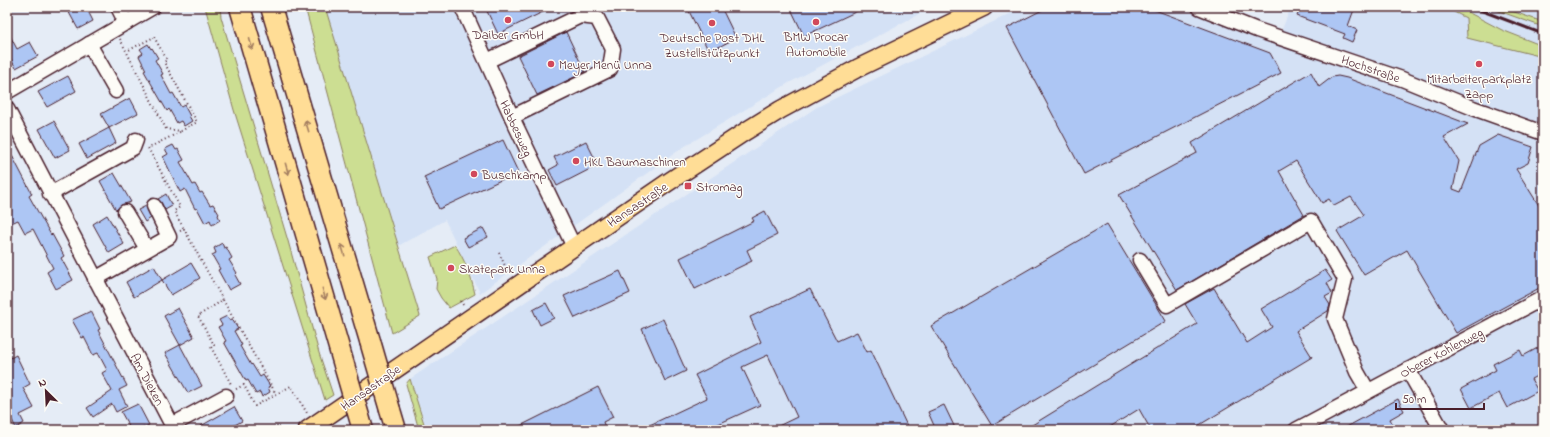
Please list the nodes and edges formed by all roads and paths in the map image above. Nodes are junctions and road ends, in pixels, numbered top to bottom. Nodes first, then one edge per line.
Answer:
1 (118, 7) edge
2 (153, 7) edge
3 (240, 7) edge
4 (271, 7) edge
5 (462, 7) edge
6 (984, 7) edge
7 (1199, 7) edge
8 (120, 26) junction
9 (90, 44) junction
10 (126, 51) junction
11 (487, 61) junction
12 (116, 91) dead end
13 (7, 92) edge
14 (7, 109) edge
15 (512, 117) junction
16 (181, 132) junction
17 (1543, 133) edge
18 (136, 140) dead end
19 (50, 194) junction
20 (154, 206) dead end
21 (125, 212) dead end
22 (184, 229) junction
23 (169, 237) junction
24 (574, 247) junction
25 (147, 249) junction
26 (499, 253) dead end
27 (1140, 260) dead end
28 (95, 279) junction
29 (516, 288) junction
30 (1543, 298) edge
31 (223, 300) junction
32 (1408, 370) junction
33 (1368, 391) junction
34 (276, 394) junction
35 (226, 396) dead end
36 (311, 428) edge
37 (1303, 428) edge
38 (363, 430) edge
39 (396, 430) edge
40 (1442, 430) edge

1 - 8 street
2 - 8 street
3 -> 38 highway, bridge
39 -> 4 highway, bridge
5 - 11 street, Habbesweg
6 - 24 main road, Hansastraße
7 - 17 street, Hochstraße
8 - 9 street
8 - 10 path
9 - 12 street
9 - 13 street
10 - 16 path
10 - 16 path
11 - 15 street, Habbesweg
11 - 15 street
14 - 19 street, Am Dieken
15 - 24 street, Habbesweg
16 - 22 path
18 - 19 street
19 - 28 street, Am Dieken
20 - 23 street
21 - 25 street
22 - 23 path
22 - 31 path
23 - 25 street
24 - 29 main road, Hansastraße
25 - 28 street
26 - 29 path
27 - 33 street
28 - 35 street, Am Dieken
29 - 36 main road, Hansastraße
30 - 32 street, Oberer Kohlenweg
31 - 34 path
31 - 34 path
32 - 33 street, Oberer Kohlenweg
32 - 40 street
33 - 37 street, Oberer Kohlenweg
34 - 36 path

